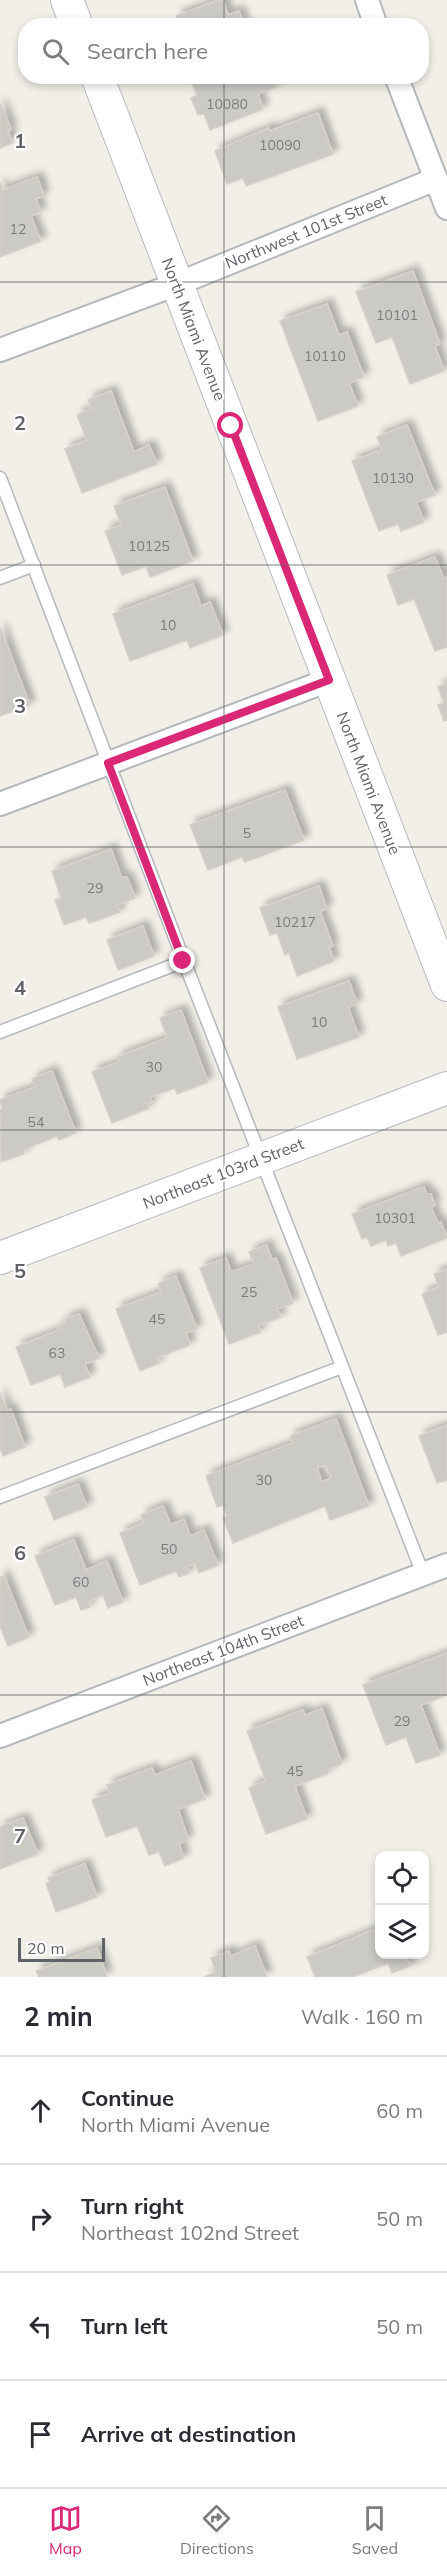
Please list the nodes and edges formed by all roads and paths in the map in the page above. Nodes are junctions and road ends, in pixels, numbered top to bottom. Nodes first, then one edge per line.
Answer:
1 (67, 0) edge
2 (367, 0) edge
3 (74, 18) edge
4 (373, 18) edge
5 (100, 84) edge
6 (399, 84) edge
7 (436, 179) junction
8 (447, 208) edge
9 (177, 284) junction
10 (0, 350) edge
11 (0, 478) edge
12 (34, 565) junction
13 (0, 578) edge
14 (329, 680) junction
15 (108, 763) junction
16 (0, 804) edge
17 (183, 961) junction
18 (447, 985) edge
19 (0, 1032) edge
20 (447, 1088) edge
21 (260, 1159) junction
22 (0, 1258) edge
23 (342, 1367) junction
24 (0, 1497) edge
25 (447, 1565) edge
26 (423, 1574) junction
27 (0, 1736) edge

1 - 3 main road
2 - 4 street
5 - 9 main road, North Miami Avenue
6 - 7 street
7 - 8 street
7 - 9 street, Northwest 101st Street
9 - 10 street, Northwest 101st Street
9 - 14 main road, North Miami Avenue
11 - 12 lane
12 - 13 lane
12 - 15 lane
14 - 15 street
14 - 18 main road, North Miami Avenue
15 - 16 street
15 - 17 lane
17 - 19 lane
17 - 21 lane
20 - 21 main road, Northeast 103rd Street
21 - 22 main road, Northeast 103rd Street
21 - 23 lane
23 - 24 lane
23 - 26 lane
25 - 26 street, Northeast 104th Street
26 - 27 street, Northeast 104th Street

